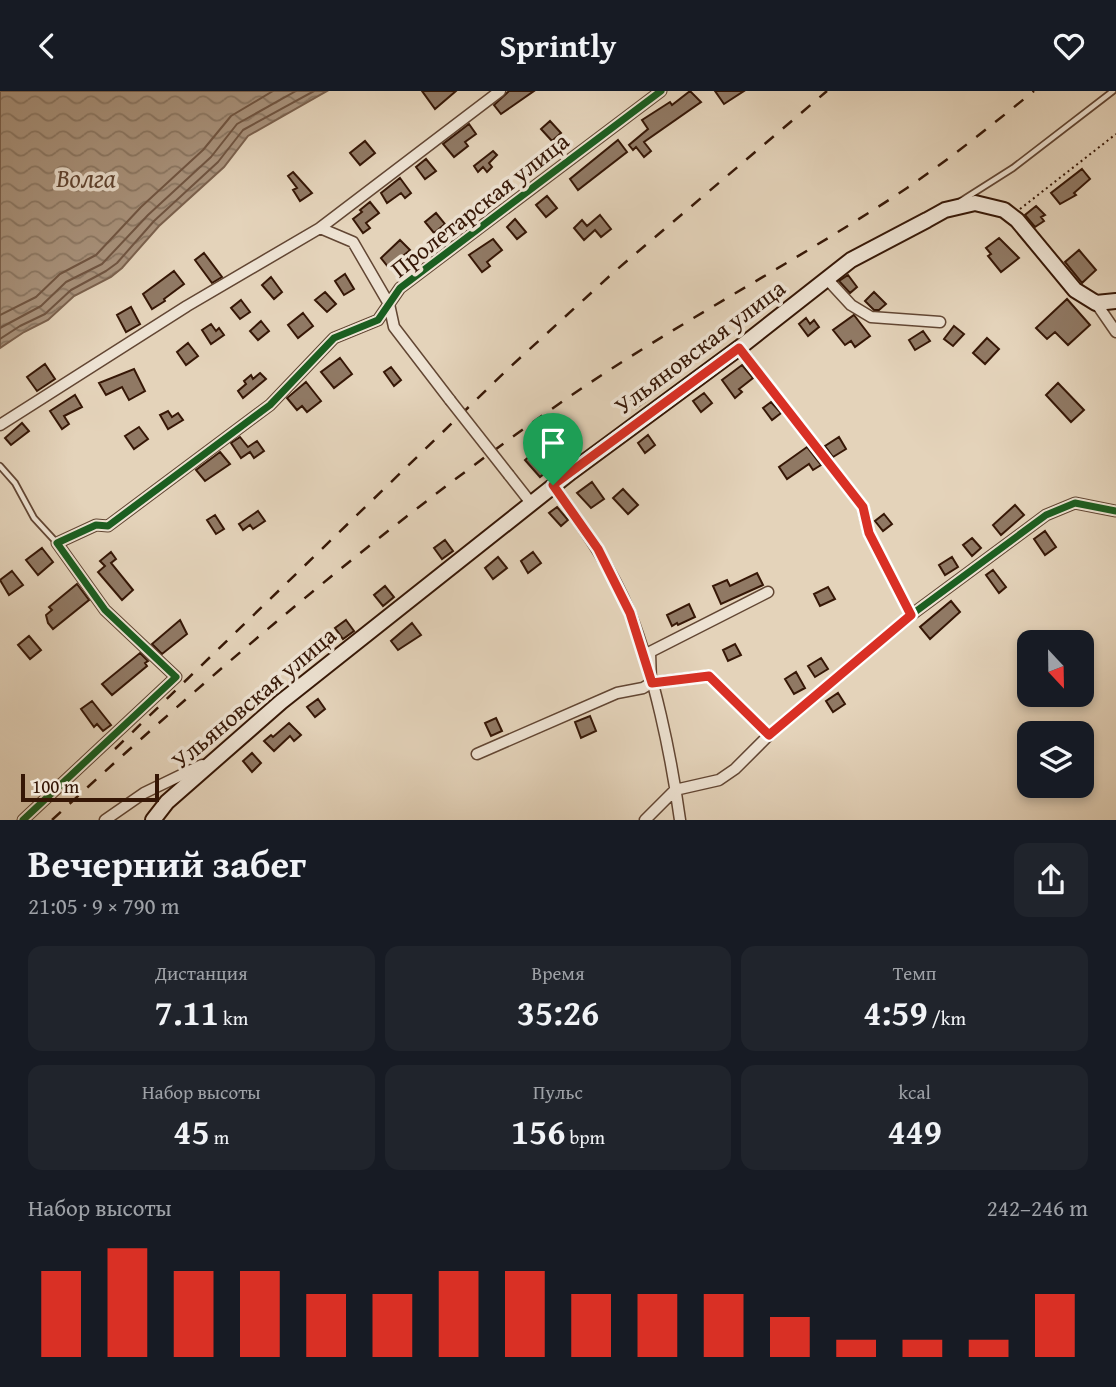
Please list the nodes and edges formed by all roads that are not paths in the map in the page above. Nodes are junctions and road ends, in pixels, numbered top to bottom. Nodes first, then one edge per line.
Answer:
1 (500, 91) edge
2 (661, 91) edge
3 (1113, 91) edge
4 (945, 210) junction
5 (320, 228) junction
6 (827, 279) junction
7 (1116, 301) edge
8 (1096, 303) junction
9 (389, 304) junction
10 (940, 322) dead end
11 (1116, 332) edge
12 (739, 348) junction
13 (0, 425) edge
14 (0, 466) edge
15 (553, 485) junction
16 (531, 503) junction
17 (1116, 510) edge
18 (57, 543) junction
19 (768, 592) dead end
20 (911, 615) junction
21 (652, 683) junction
22 (769, 735) junction
23 (477, 754) dead end
24 (216, 759) junction
25 (676, 790) junction
26 (23, 820) edge
27 (105, 820) edge
28 (153, 820) edge
29 (645, 820) edge
30 (680, 820) edge

1 - 5 street
2 - 9 street, Пролетарская улица
3 - 4 lane
4 - 6 main road, Ульяновская улица
4 - 8 main road, Ульяновская улица
5 - 9 street
5 - 13 street
6 - 10 street
6 - 12 main road, Ульяновская улица
7 - 8 main road
8 - 11 street
9 - 16 street, bridge
9 - 18 street, Пролетарская улица
12 - 15 main road, Ульяновская улица
12 - 20 street
14 - 18 lane
15 - 16 main road, Ульяновская улица
15 - 21 street
16 - 24 main road, Ульяновская улица
17 - 20 street
18 - 26 street
19 - 21 street
20 - 22 street
21 - 22 street
21 - 23 street
21 - 25 street
22 - 25 street
24 - 27 street
24 - 28 main road, Ульяновская улица
25 - 29 street
25 - 30 street

